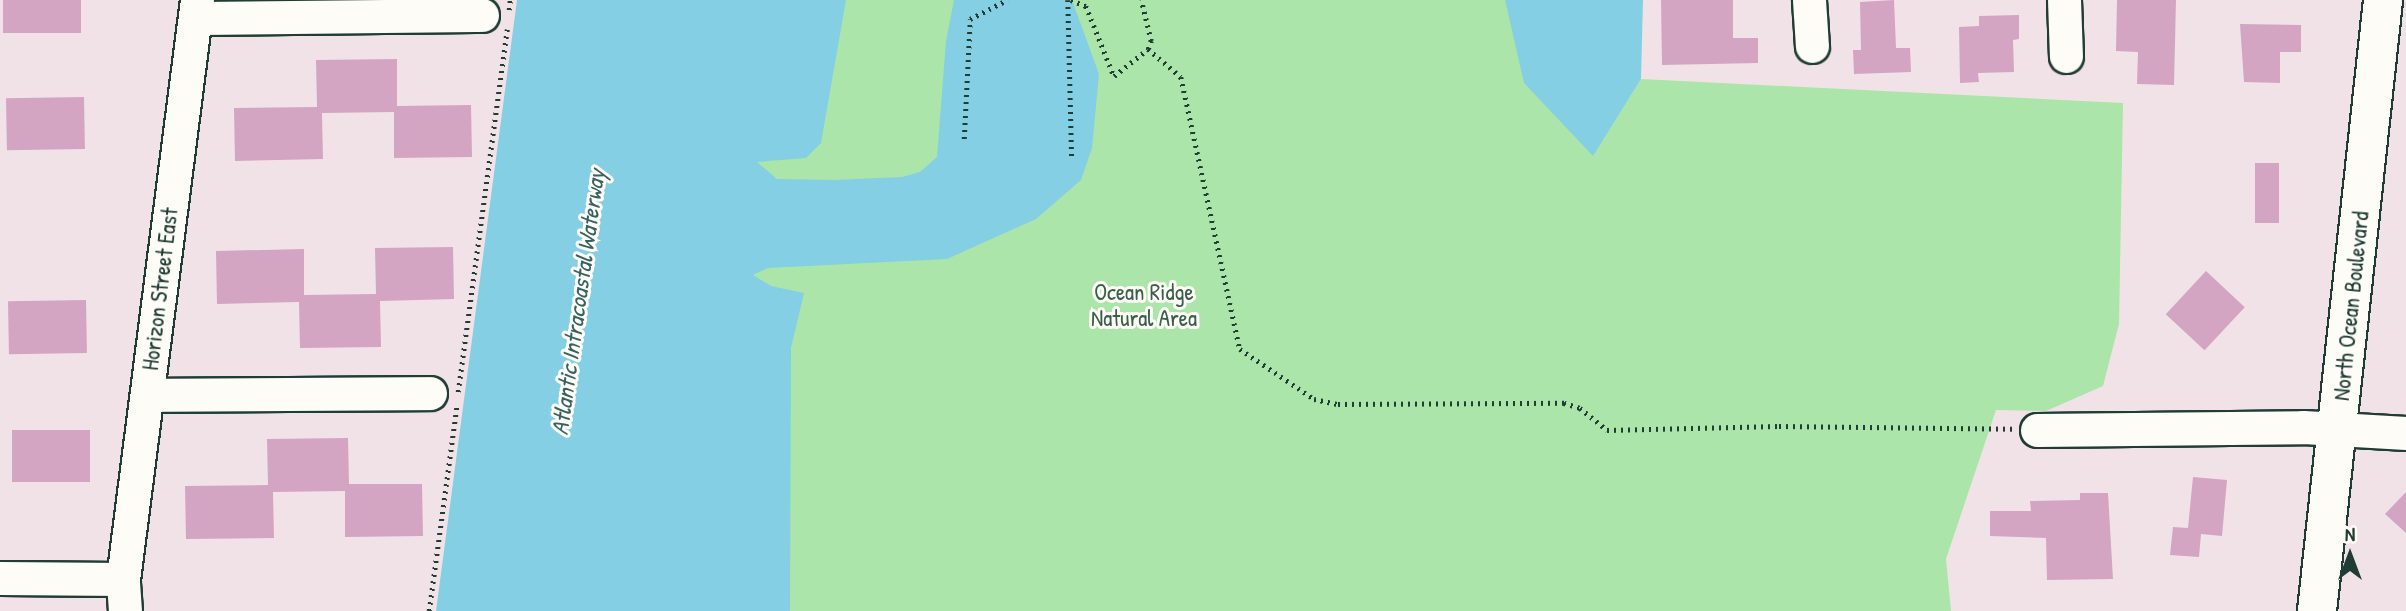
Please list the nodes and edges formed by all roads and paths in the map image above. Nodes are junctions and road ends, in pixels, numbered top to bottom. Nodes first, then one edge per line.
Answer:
1 (1007, 0) edge
2 (1069, 0) edge
3 (1141, 0) edge
4 (1809, 0) edge
5 (2064, 0) edge
6 (2383, 0) edge
7 (496, 7) edge
8 (196, 9) edge
9 (1812, 46) dead end
10 (1148, 49) junction
11 (2066, 56) dead end
12 (964, 139) dead end
13 (1072, 159) dead end
14 (430, 393) dead end
15 (147, 395) junction
16 (2338, 429) junction
17 (2037, 430) joint
18 (2406, 433) edge
19 (0, 578) edge
20 (124, 595) edge
21 (429, 611) edge
22 (2317, 611) edge

1 - 12 path
2 - 10 path
2 - 13 path
3 - 10 path
4 - 9 street
5 - 11 street
6 - 16 main road, North Ocean Boulevard
7 - 8 street
7 - 21 path
8 - 15 street, Horizon Street East
10 - 17 path
14 - 15 street
15 - 20 street, Horizon Street East
16 - 17 street
16 - 18 street
16 - 22 main road, North Ocean Boulevard
19 - 20 street

